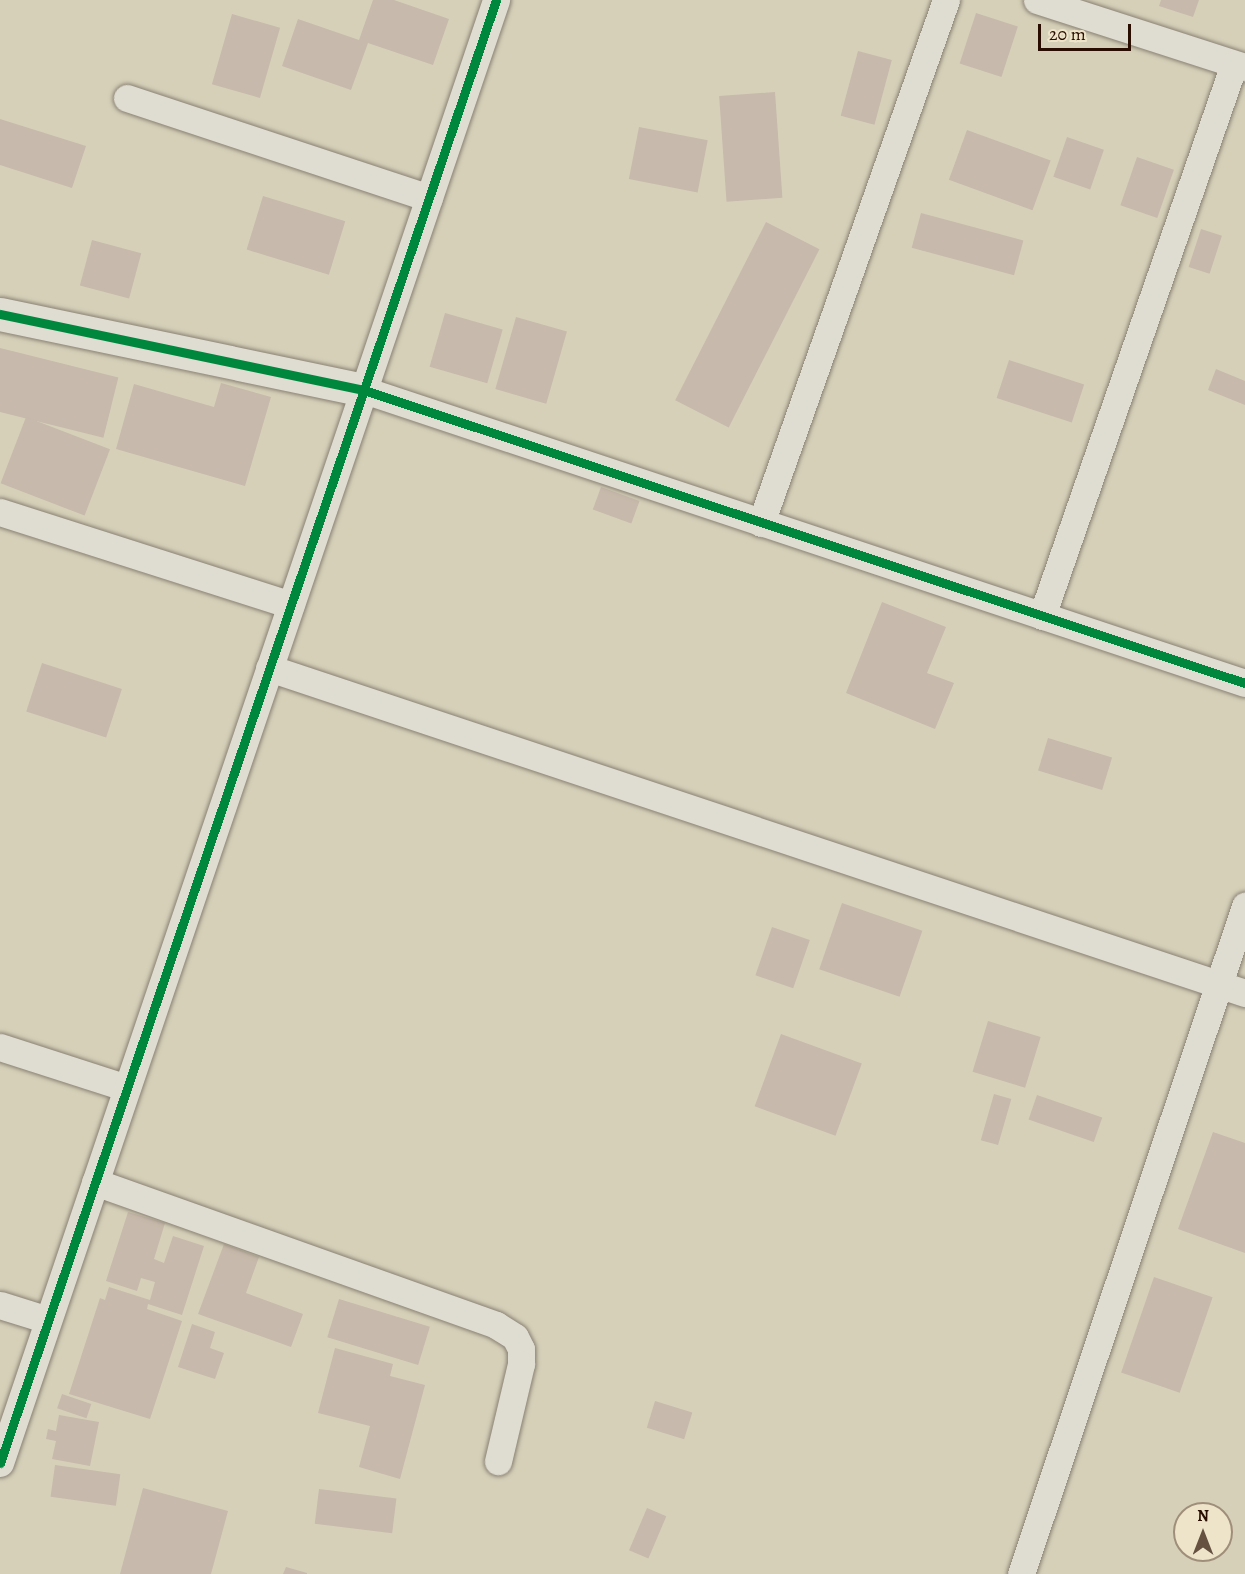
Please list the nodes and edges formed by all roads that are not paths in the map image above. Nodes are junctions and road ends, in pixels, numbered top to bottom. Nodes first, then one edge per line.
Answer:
1 (496, 0) edge
2 (946, 0) edge
3 (1037, 0) edge
4 (1239, 65) edge
5 (127, 99) dead end
6 (429, 198) junction
7 (0, 314) edge
8 (363, 390) junction
9 (0, 512) edge
10 (761, 523) junction
11 (291, 605) junction
12 (1042, 616) junction
13 (269, 668) junction
14 (1245, 683) edge
15 (1245, 906) edge
16 (1219, 984) junction
17 (1245, 993) edge
18 (0, 1047) edge
19 (127, 1088) junction
20 (95, 1182) junction
21 (0, 1305) edge
22 (48, 1320) junction
23 (498, 1461) dead end
24 (0, 1462) edge
25 (1021, 1574) edge

1 - 6 street
2 - 10 street
3 - 4 street
4 - 12 street
5 - 6 street
6 - 8 street
7 - 8 street
8 - 10 street
8 - 11 street
9 - 11 street
10 - 12 street
11 - 13 street
12 - 14 street
13 - 16 street
13 - 19 street
15 - 16 street
16 - 17 street
16 - 25 street
18 - 19 street
19 - 20 street
20 - 22 street
20 - 23 street
21 - 22 street
22 - 24 street

